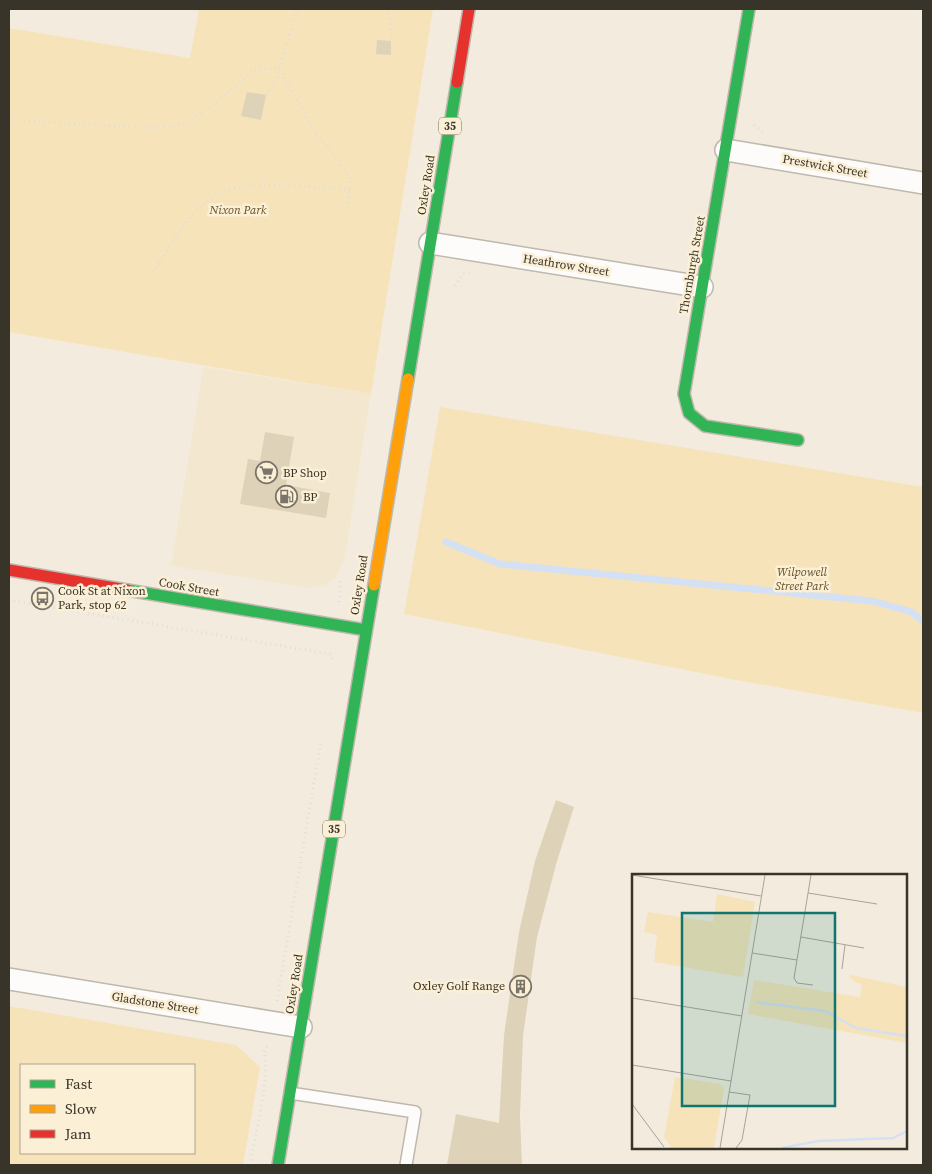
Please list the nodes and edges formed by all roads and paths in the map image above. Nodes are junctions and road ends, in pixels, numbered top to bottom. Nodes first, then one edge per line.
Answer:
1 (297, 9) edge
2 (387, 9) edge
3 (469, 9) edge
4 (749, 9) edge
5 (391, 41) dead end
6 (279, 68) junction
7 (266, 95) dead end
8 (9, 120) edge
9 (726, 150) junction
10 (923, 183) edge
11 (351, 190) junction
12 (348, 204) dead end
13 (430, 243) junction
14 (154, 272) dead end
15 (702, 287) junction
16 (798, 440) dead end
17 (9, 570) edge
18 (9, 600) edge
19 (366, 630) junction
20 (333, 668) dead end
21 (321, 737) dead end
22 (9, 979) edge
23 (273, 1022) junction
24 (301, 1026) junction
25 (290, 1093) junction
26 (250, 1165) edge
27 (278, 1165) edge
28 (406, 1165) edge

1 - 6 path
2 - 5 path
3 - 13 main road, Oxley Road / 35
4 - 9 main road, Thornburgh Street
6 - 7 path
6 - 8 path
6 - 11 path
9 - 10 street, Prestwick Street
9 - 15 main road, Thornburgh Street
11 - 12 path
11 - 14 path
13 - 15 street, Heathrow Street
13 - 19 main road, Oxley Road / 35
15 - 16 main road, Thornburgh Street
17 - 19 main road, Cook Street
18 - 20 path
19 - 24 main road, Oxley Road / 35
21 - 23 path
22 - 23 street, Gladstone Street
23 - 24 street, Gladstone Street
23 - 26 path
24 - 25 main road, Oxley Road / 35
25 - 27 main road, Oxley Road / 35
25 - 28 lane

